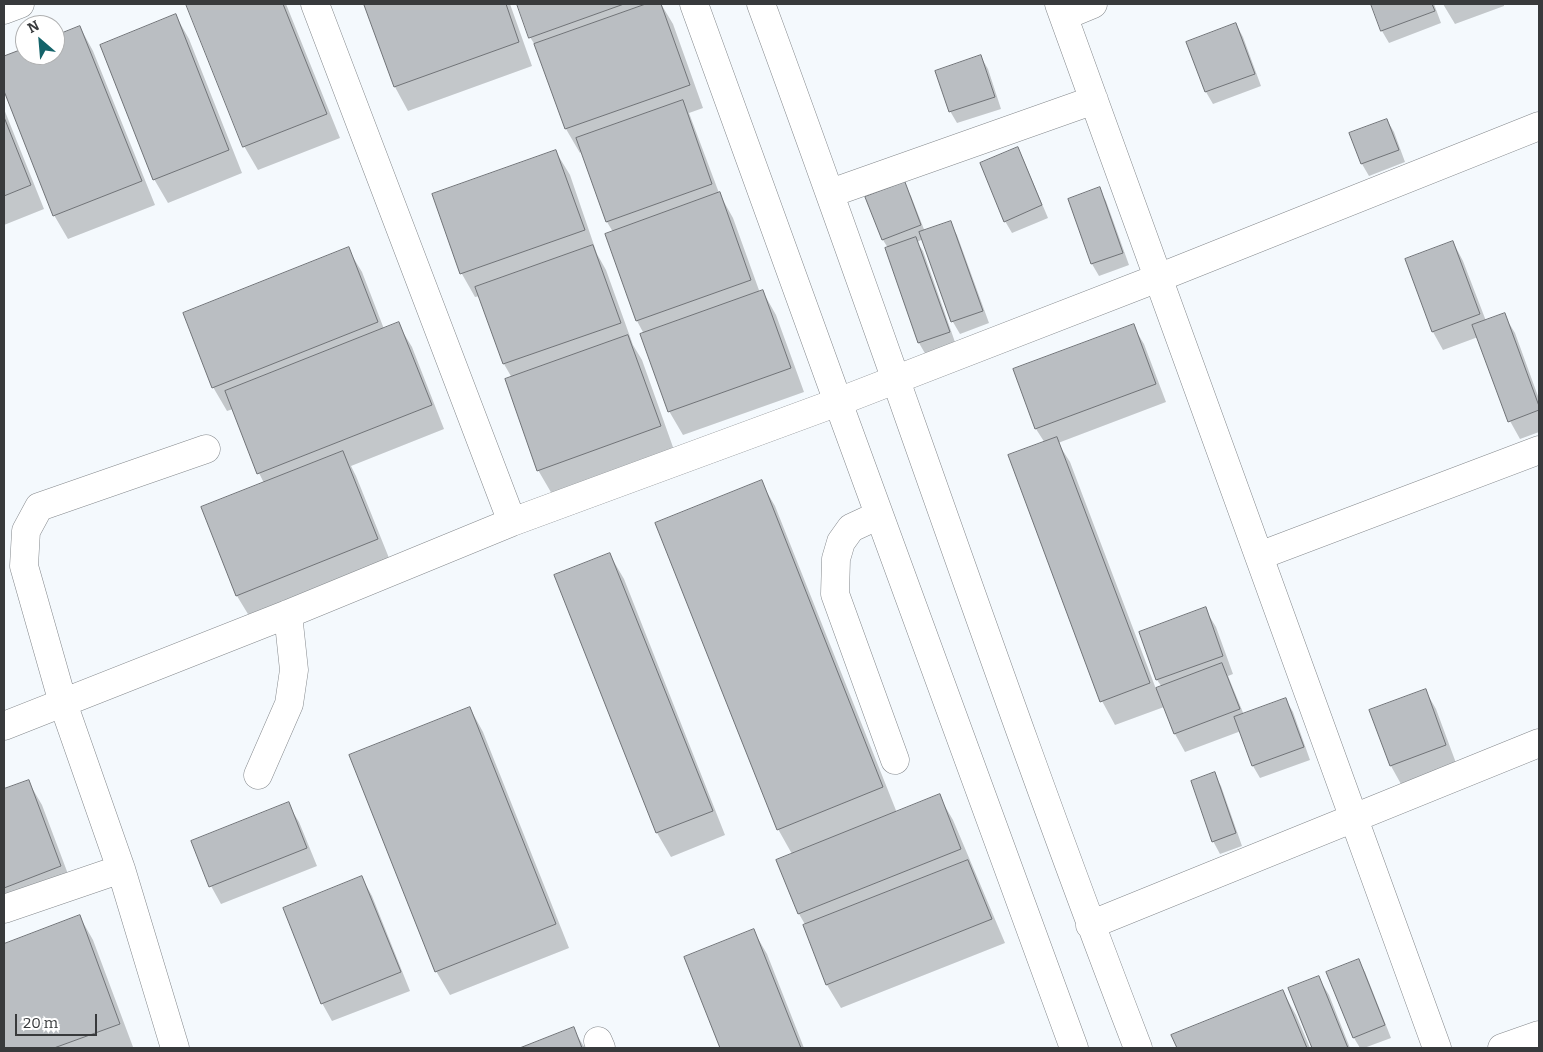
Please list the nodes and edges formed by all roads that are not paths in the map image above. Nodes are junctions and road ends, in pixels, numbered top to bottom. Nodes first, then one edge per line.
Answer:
1 (20, 4) edge
2 (314, 4) edge
3 (694, 4) edge
4 (761, 4) edge
5 (1093, 4) edge
6 (4, 10) edge
7 (1061, 10) edge
8 (1094, 100) junction
9 (1539, 126) edge
10 (831, 194) junction
11 (1158, 278) junction
12 (896, 379) junction
13 (838, 402) junction
14 (206, 449) dead end
15 (1539, 450) edge
16 (879, 515) junction
17 (512, 522) junction
18 (1259, 556) junction
19 (288, 614) junction
20 (63, 703) junction
21 (4, 726) edge
22 (1539, 743) edge
23 (896, 760) dead end
24 (258, 775) dead end
25 (1353, 817) junction
26 (121, 870) junction
27 (4, 909) edge
28 (1090, 925) junction
29 (1539, 1035) edge
30 (175, 1048) edge
31 (1074, 1048) edge
32 (1138, 1048) edge
33 (1437, 1048) edge
34 (1502, 1048) edge

1 - 6 street
2 - 17 street
3 - 13 street
4 - 10 street
5 - 7 street
7 - 8 street
8 - 10 street
8 - 11 street
9 - 11 street
10 - 12 street
11 - 12 street
11 - 18 street
12 - 13 street
12 - 28 street
13 - 16 street
13 - 17 street
14 - 20 street
15 - 18 street
16 - 23 street
16 - 31 street
17 - 19 street
18 - 25 street
19 - 20 street
19 - 24 street
20 - 21 street
20 - 26 street
22 - 25 street
25 - 28 street
25 - 33 street
26 - 27 street
26 - 30 street
28 - 32 street
29 - 34 street

